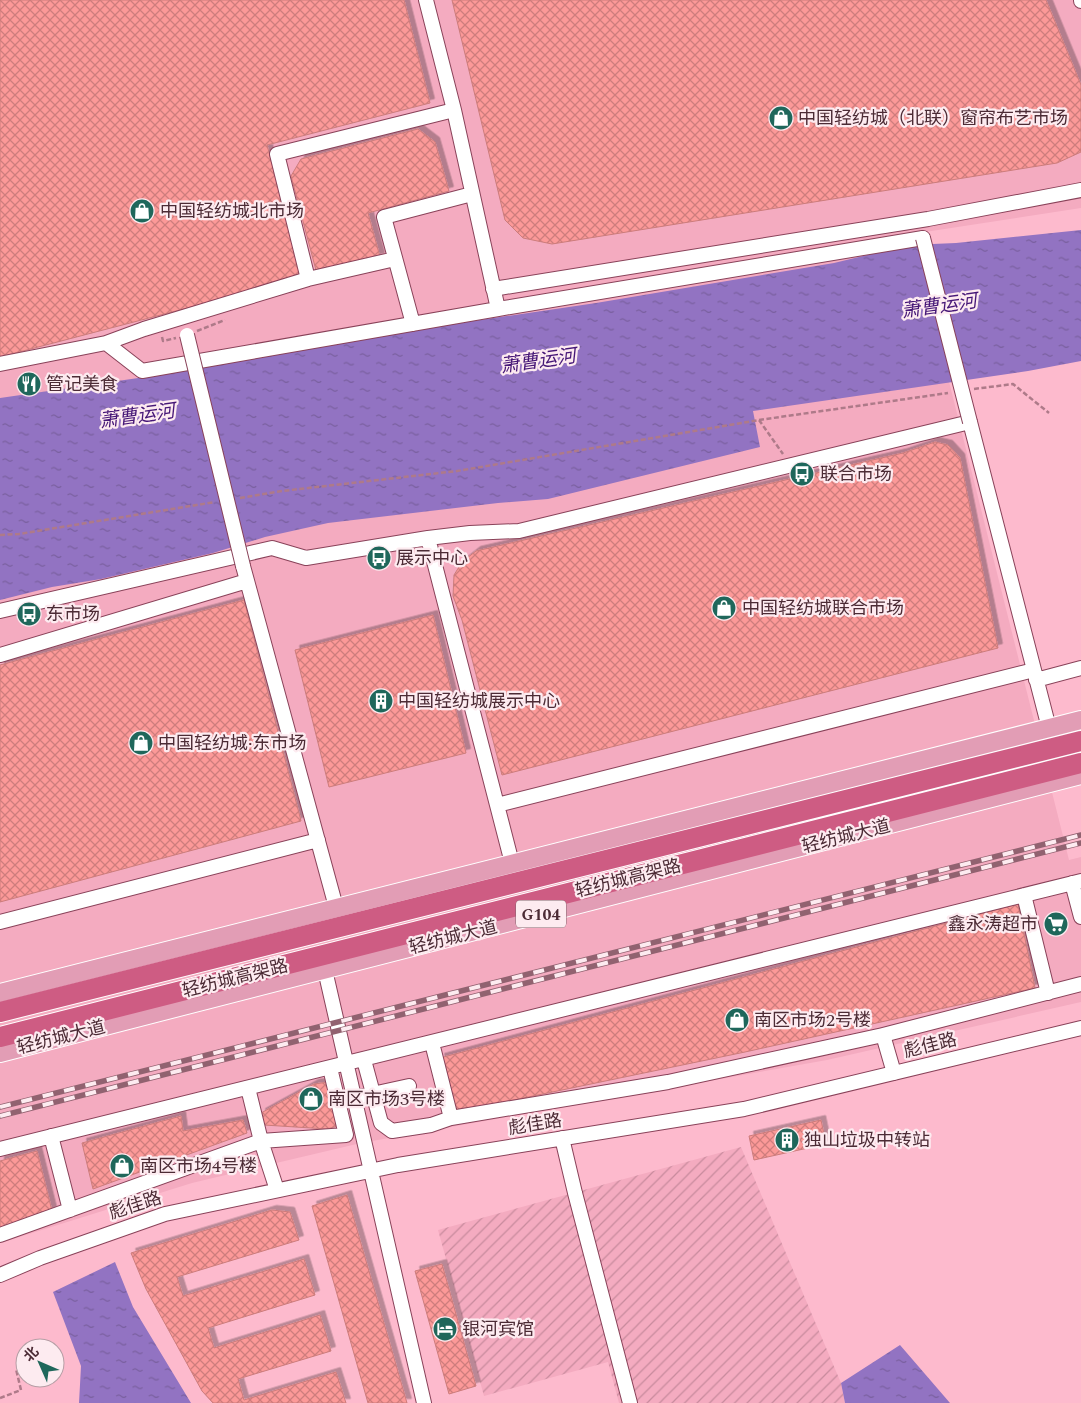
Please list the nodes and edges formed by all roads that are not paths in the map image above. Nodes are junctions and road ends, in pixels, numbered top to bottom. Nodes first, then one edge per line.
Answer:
1 (426, 0) edge
2 (454, 110) junction
3 (1081, 190) edge
4 (472, 194) junction
5 (711, 254) junction
6 (395, 259) junction
7 (716, 272) junction
8 (308, 279) junction
9 (493, 288) junction
10 (498, 309) junction
11 (413, 324) junction
12 (187, 335) dead end
13 (106, 343) junction
14 (0, 364) edge
15 (970, 422) junction
16 (428, 538) junction
17 (247, 581) junction
18 (0, 611) edge
19 (0, 655) edge
20 (1081, 668) edge
21 (1035, 675) junction
22 (1081, 720) edge
23 (1048, 728) junction
24 (1081, 741) edge
25 (1081, 763) edge
26 (1081, 775) edge
27 (497, 805) junction
28 (318, 840) junction
29 (512, 863) junction
30 (1077, 882) edge
31 (1024, 895) junction
32 (336, 907) junction
33 (1081, 917) edge
34 (0, 922) edge
35 (325, 970) junction
36 (1081, 984) edge
37 (0, 993) edge
38 (1048, 993) junction
39 (0, 1012) edge
40 (1081, 1028) edge
41 (883, 1035) junction
42 (0, 1037) edge
43 (432, 1043) junction
44 (0, 1053) edge
45 (364, 1060) junction
46 (347, 1064) junction
47 (330, 1068) junction
48 (894, 1073) junction
49 (409, 1086) dead end
50 (248, 1088) junction
51 (374, 1094) junction
52 (354, 1098) junction
53 (451, 1118) junction
54 (51, 1136) junction
55 (562, 1138) junction
56 (261, 1141) junction
57 (0, 1149) edge
58 (370, 1170) junction
59 (277, 1190) junction
60 (70, 1210) junction
61 (0, 1236) edge
62 (0, 1275) edge
63 (424, 1403) edge
64 (630, 1403) edge

1 - 2 street
2 - 4 street
2 - 8 street
3 - 5 street
4 - 6 street
4 - 9 street
5 - 7 street
5 - 9 street
6 - 8 street
6 - 11 street
7 - 10 street
7 - 15 street, bridge
8 - 13 street
9 - 10 street
10 - 11 street
11 - 13 street
12 - 17 street, bridge
13 - 14 street
15 - 16 street
15 - 21 street
16 - 18 street
16 - 27 street
17 - 19 street
17 - 28 street
20 - 21 street
21 - 23 street
21 - 27 street
22 - 23 main road
23 - 29 main road
24 - 39 highway, 轻纺城高架路
25 - 42 highway, 轻纺城高架路
26 - 35 main road, 轻纺城大道 / G104
27 - 29 street
28 - 32 street
28 - 34 street
29 - 32 main road
30 - 31 street
30 - 33 street
31 - 38 street
31 - 43 street
32 - 37 main road
35 - 44 main road, 轻纺城大道 / G104
35 - 46 street
36 - 38 street
38 - 41 street
40 - 48 street, 彪佳路
41 - 48 street
41 - 53 street
43 - 45 street
43 - 53 street
45 - 46 street
45 - 51 street
46 - 47 street
46 - 52 street
47 - 50 street
47 - 56 street
48 - 55 street, 彪佳路
49 - 51 street
50 - 54 street
50 - 56 street
51 - 52 street
51 - 53 street
52 - 58 street
54 - 57 street
54 - 60 street
55 - 58 street, 彪佳路
55 - 64 street
56 - 59 street
56 - 60 street
58 - 59 street, 彪佳路
58 - 63 street
59 - 62 street, 彪佳路
60 - 61 street

